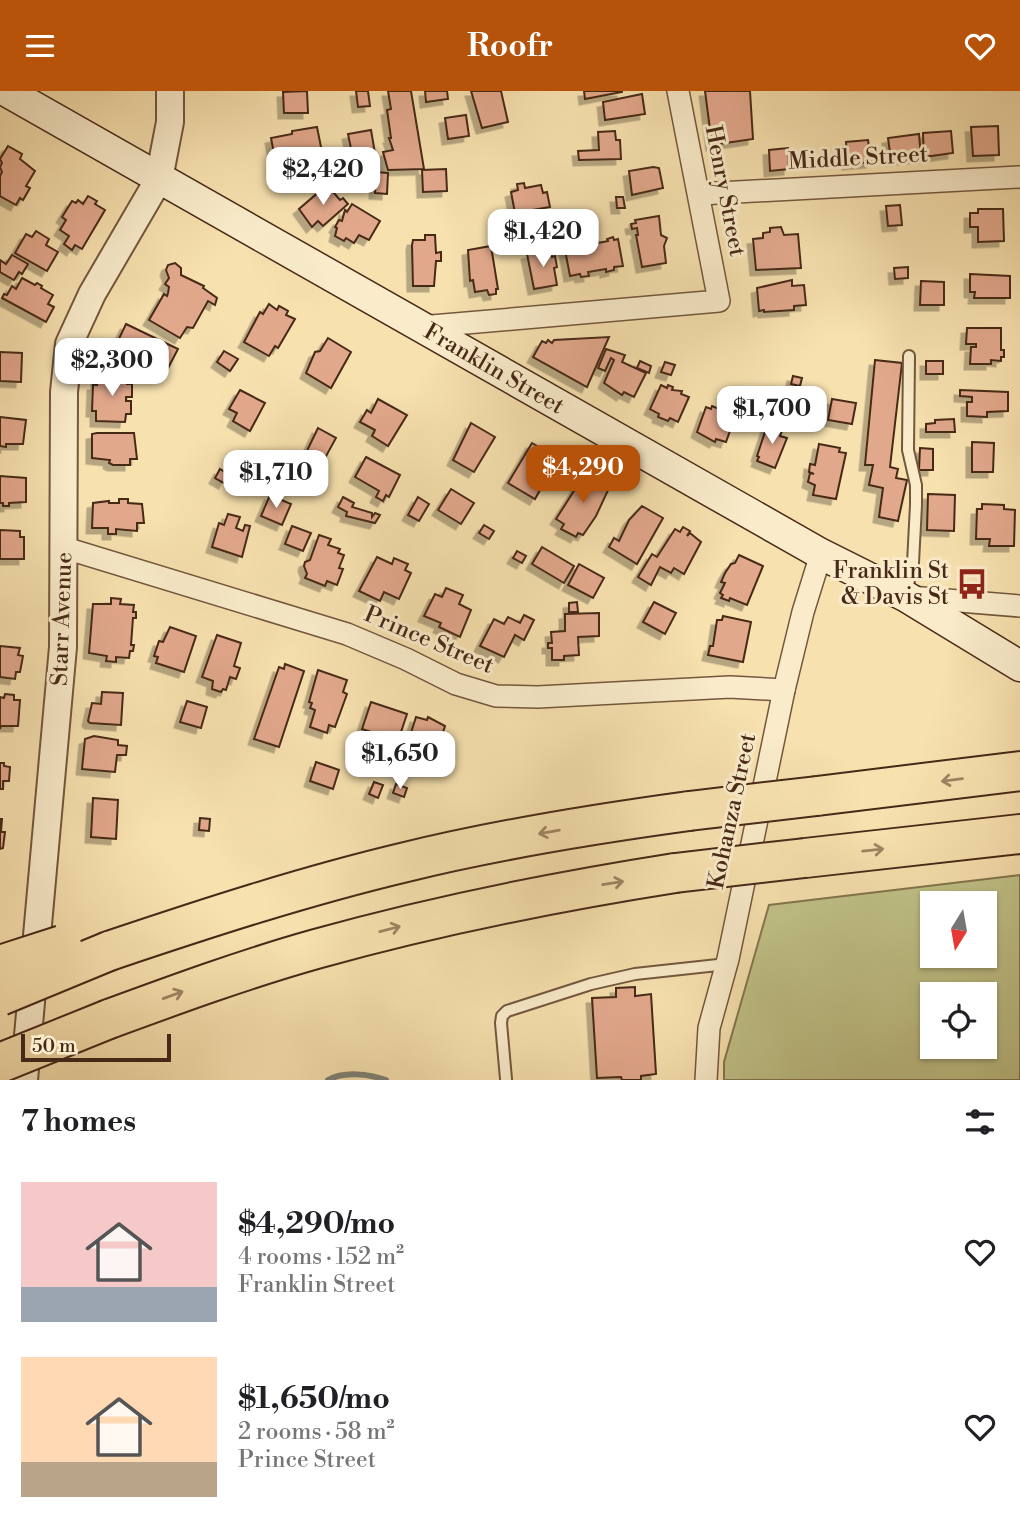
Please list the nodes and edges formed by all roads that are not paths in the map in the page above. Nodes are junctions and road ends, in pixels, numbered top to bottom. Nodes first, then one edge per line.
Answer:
1 (6, 91) edge
2 (170, 91) edge
3 (678, 91) edge
4 (1020, 177) edge
5 (159, 179) junction
6 (700, 194) junction
7 (420, 327) junction
8 (909, 356) dead end
9 (65, 548) junction
10 (821, 554) junction
11 (905, 596) junction
12 (1020, 606) edge
13 (1020, 666) edge
14 (784, 690) junction
15 (1020, 771) edge
16 (1020, 834) edge
17 (110, 939) junction
18 (727, 964) junction
19 (0, 965) edge
20 (0, 996) edge
21 (0, 1063) edge
22 (506, 1079) edge
23 (24, 1080) edge
24 (706, 1080) edge

1 - 5 main road, Franklin Street
2 - 5 street, Starr Avenue
3 - 6 street, Henry Street
4 - 6 street, Middle Street
5 - 7 main road, Franklin Street
5 - 9 street, Starr Avenue
6 - 7 street, Henry Street
7 - 10 main road, Franklin Street
8 - 11 lane
9 - 14 street, Prince Street
9 - 23 street, Starr Avenue
10 - 11 main road, Franklin Street
10 - 14 street, Kohanza Street
11 - 12 street
11 - 13 main road, Franklin Street
14 - 18 street, Kohanza Street
15 -> 17 highway, bridge
21 -> 16 highway, bridge
17 - 19 highway, bridge
17 - 20 highway, bridge
18 - 22 lane
18 - 24 street, Kohanza Street

